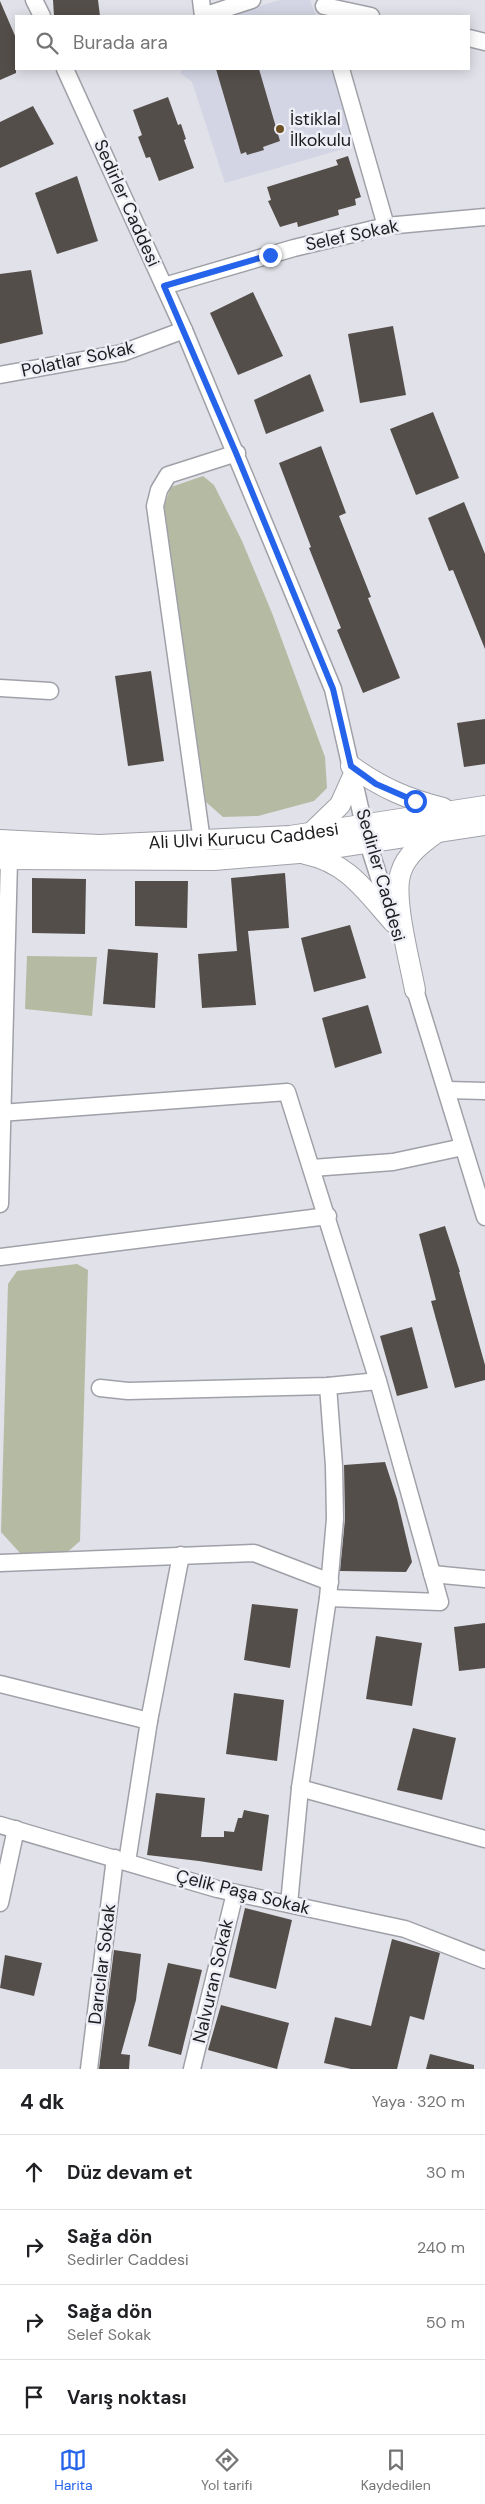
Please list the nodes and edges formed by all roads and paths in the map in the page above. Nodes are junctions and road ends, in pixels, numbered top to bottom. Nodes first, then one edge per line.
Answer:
1 (34, 0) edge
2 (201, 0) edge
3 (252, 0) edge
4 (324, 7) edge
5 (42, 15) edge
6 (203, 15) edge
7 (206, 15) edge
8 (366, 15) edge
9 (470, 38) edge
10 (485, 42) edge
11 (66, 70) edge
12 (341, 70) edge
13 (485, 217) edge
14 (386, 226) junction
15 (164, 286) junction
16 (184, 330) junction
17 (0, 375) edge
18 (236, 453) junction
19 (0, 688) edge
20 (50, 691) dead end
21 (352, 771) junction
22 (485, 806) edge
23 (452, 810) junction
24 (485, 825) edge
25 (312, 832) junction
26 (437, 832) junction
27 (366, 833) junction
28 (0, 840) edge
29 (202, 841) junction
30 (298, 853) junction
31 (5, 859) edge
32 (394, 923) junction
33 (415, 990) junction
34 (447, 1090) junction
35 (485, 1091) edge
36 (2, 1113) edge
37 (463, 1147) junction
38 (312, 1168) junction
39 (0, 1204) edge
40 (328, 1216) junction
41 (485, 1218) edge
42 (0, 1257) edge
43 (378, 1381) junction
44 (328, 1386) junction
45 (100, 1388) dead end
46 (181, 1554) junction
47 (0, 1562) edge
48 (432, 1574) junction
49 (485, 1579) edge
50 (329, 1590) junction
51 (0, 1684) edge
52 (149, 1721) junction
53 (300, 1788) junction
54 (0, 1825) edge
55 (16, 1829) junction
56 (485, 1839) edge
57 (121, 1860) junction
58 (234, 1893) junction
59 (0, 1903) edge
60 (289, 1904) junction
61 (485, 1960) edge
62 (88, 2069) edge
63 (192, 2069) edge

1 - 5 street
2 - 6 street
3 - 7 street
4 - 8 street
9 - 10 street
11 - 15 street, Sedirler Caddesi
12 - 14 street
13 - 14 street, Selef Sokak
14 - 15 street, Selef Sokak
15 - 16 street, Sedirler Caddesi
16 - 17 street, Polatlar Sokak
16 - 18 street, Sedirler Caddesi
18 - 21 street, Sedirler Caddesi
18 - 29 street
19 - 20 street
21 - 23 main road
21 - 25 main road
21 - 27 street, Sedirler Caddesi
22 - 23 main road, Ali Ulvi Kurucu Caddesi
23 - 27 main road, Ali Ulvi Kurucu Caddesi
24 - 26 main road, Ali Ulvi Kurucu Caddesi
25 - 27 main road, Ali Ulvi Kurucu Caddesi
25 - 29 main road, Ali Ulvi Kurucu Caddesi
26 - 27 main road, Ali Ulvi Kurucu Caddesi
26 - 33 main road
27 - 30 main road, Ali Ulvi Kurucu Caddesi
27 - 32 street, Sedirler Caddesi
28 - 29 main road, Ali Ulvi Kurucu Caddesi
30 - 31 main road, Ali Ulvi Kurucu Caddesi
30 - 32 main road
31 - 36 street
32 - 33 street, Sedirler Caddesi
33 - 34 street, Sedirler Caddesi
34 - 35 street
34 - 37 street, Sedirler Caddesi
36 - 38 street
36 - 39 street
37 - 38 street
37 - 41 street, Sedirler Caddesi
38 - 40 street
40 - 42 street
40 - 43 street
43 - 44 street
43 - 48 street
44 - 45 street
44 - 50 street
46 - 47 street
46 - 50 street
46 - 52 street, Darıcılar Sokak
48 - 49 street
48 - 50 street
50 - 53 street
51 - 52 street
52 - 57 street, Darıcılar Sokak
53 - 56 street
53 - 60 street
54 - 55 street, Çelik Paşa Sokak
55 - 57 street, Çelik Paşa Sokak
55 - 59 street
57 - 58 street, Çelik Paşa Sokak
57 - 62 street, Darıcılar Sokak
58 - 60 street, Çelik Paşa Sokak
58 - 63 street, Nalvuran Sokak
60 - 61 street, Çelik Paşa Sokak

